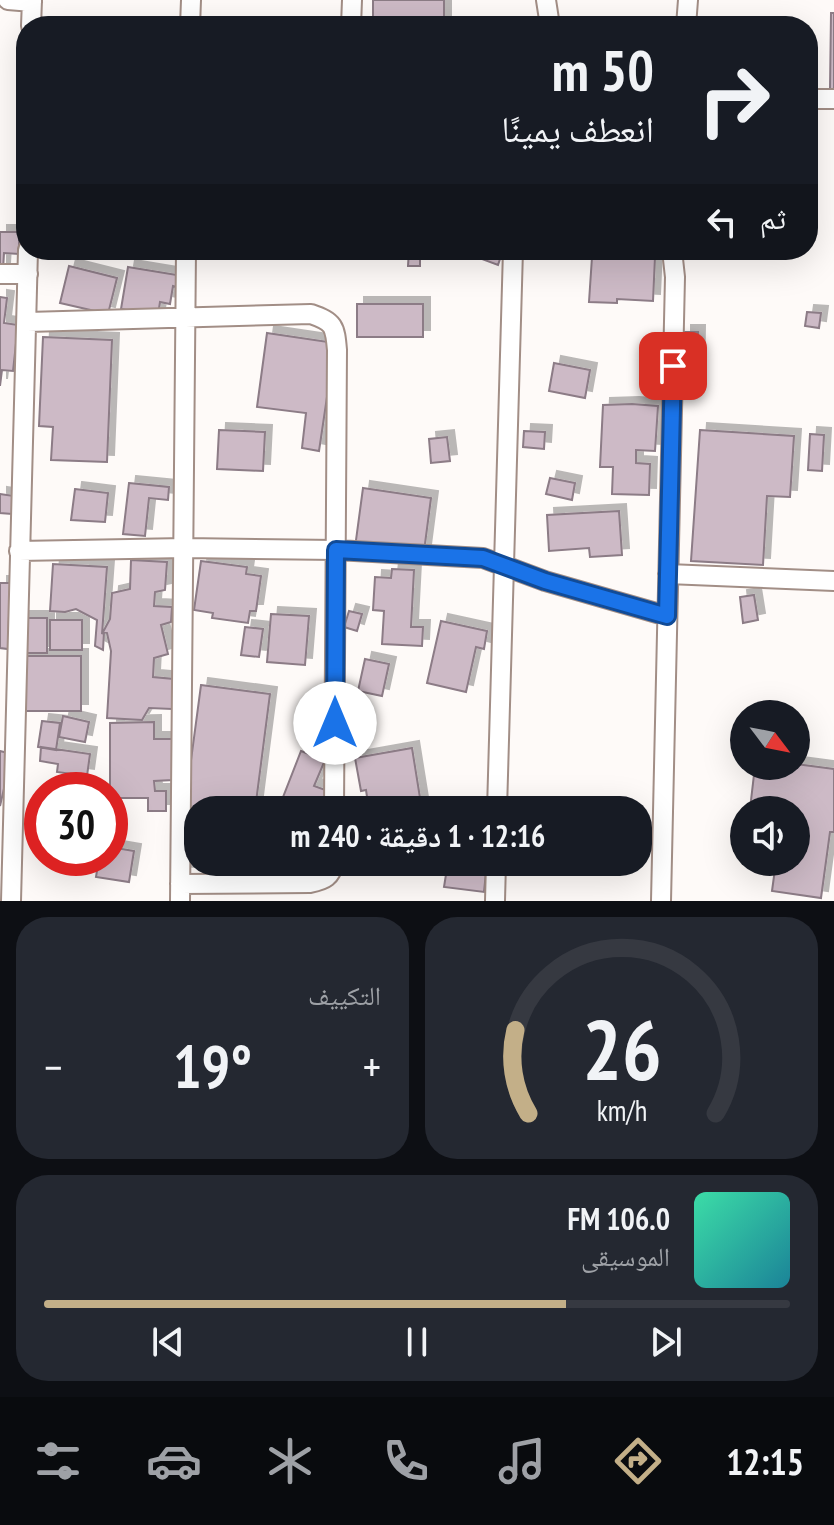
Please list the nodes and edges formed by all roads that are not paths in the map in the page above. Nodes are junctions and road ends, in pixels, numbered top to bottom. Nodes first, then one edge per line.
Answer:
1 (8, 0) edge
2 (32, 1) edge
3 (28, 260) edge
4 (186, 260) edge
5 (513, 260) edge
6 (673, 260) edge
7 (0, 274) edge
8 (28, 274) junction
9 (186, 317) junction
10 (28, 322) junction
11 (185, 548) junction
12 (336, 550) junction
13 (13, 561) edge
14 (504, 564) junction
15 (668, 574) junction
16 (834, 581) edge
17 (667, 616) junction
18 (8, 731) edge
19 (334, 796) edge
20 (497, 796) edge
21 (329, 876) edge
22 (496, 876) edge
23 (180, 893) edge
24 (11, 901) edge
25 (495, 901) edge
26 (661, 901) edge

1 - 2 street
3 - 8 street
4 - 9 street
5 - 14 street
6 - 15 street
7 - 8 street
8 - 10 street
9 - 10 street
9 - 11 street
9 - 12 street
10 - 13 street
11 - 12 street
11 - 13 street
11 - 23 street
12 - 14 street
12 - 19 street
13 - 18 street
14 - 17 street
14 - 20 street
15 - 16 street
15 - 17 street
17 - 26 street
18 - 24 street
21 - 23 street
22 - 25 street

